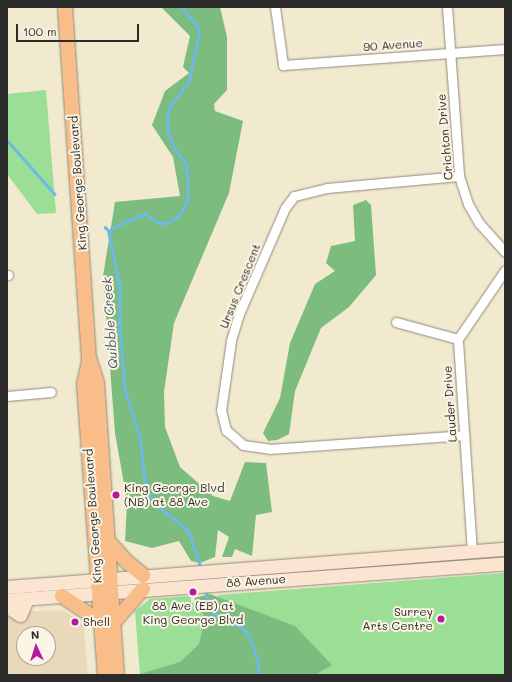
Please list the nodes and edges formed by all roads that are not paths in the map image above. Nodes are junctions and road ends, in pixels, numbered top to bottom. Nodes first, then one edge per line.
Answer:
1 (64, 7) edge
2 (275, 7) edge
3 (447, 7) edge
4 (505, 49) edge
5 (451, 53) junction
6 (458, 176) junction
7 (505, 252) edge
8 (505, 270) edge
9 (396, 322) dead end
10 (458, 339) junction
11 (89, 358) junction
12 (51, 392) dead end
13 (7, 396) edge
14 (464, 435) junction
15 (108, 541) junction
16 (505, 549) edge
17 (472, 552) junction
18 (505, 563) edge
19 (461, 566) junction
20 (143, 582) junction
21 (104, 585) junction
22 (7, 587) edge
23 (62, 596) junction
24 (8, 600) edge
25 (107, 622) junction
26 (105, 675) edge
27 (117, 675) edge

1 - 11 main road, King George Boulevard
2 - 5 street, 90 Avenue
3 - 5 street, Crichton Drive
4 - 5 street, 90 Avenue
5 - 6 street, Crichton Drive
6 - 7 street, Crichton Drive
6 - 14 street, Ursus Crescent
8 - 10 street
9 - 10 street
10 - 14 street, Lauder Drive
11 - 15 main road, King George Boulevard
11 - 21 main road, King George Boulevard
12 - 13 street
14 - 17 street, Lauder Drive
15 - 20 main road
15 - 21 main road, King George Boulevard
16 - 17 main road, 88 Avenue
17 - 19 main road
17 - 20 main road, 88 Avenue
18 - 19 main road, 88 Avenue
19 - 20 main road, 88 Avenue
20 - 21 main road, 88 Avenue
20 - 25 main road
21 - 22 main road, 88 Avenue
21 - 23 main road, 88 Avenue
21 - 25 main road, King George Boulevard
23 - 24 main road, 88 Avenue
23 - 25 main road
25 - 26 main road, King George Boulevard
25 - 27 main road, King George Boulevard

